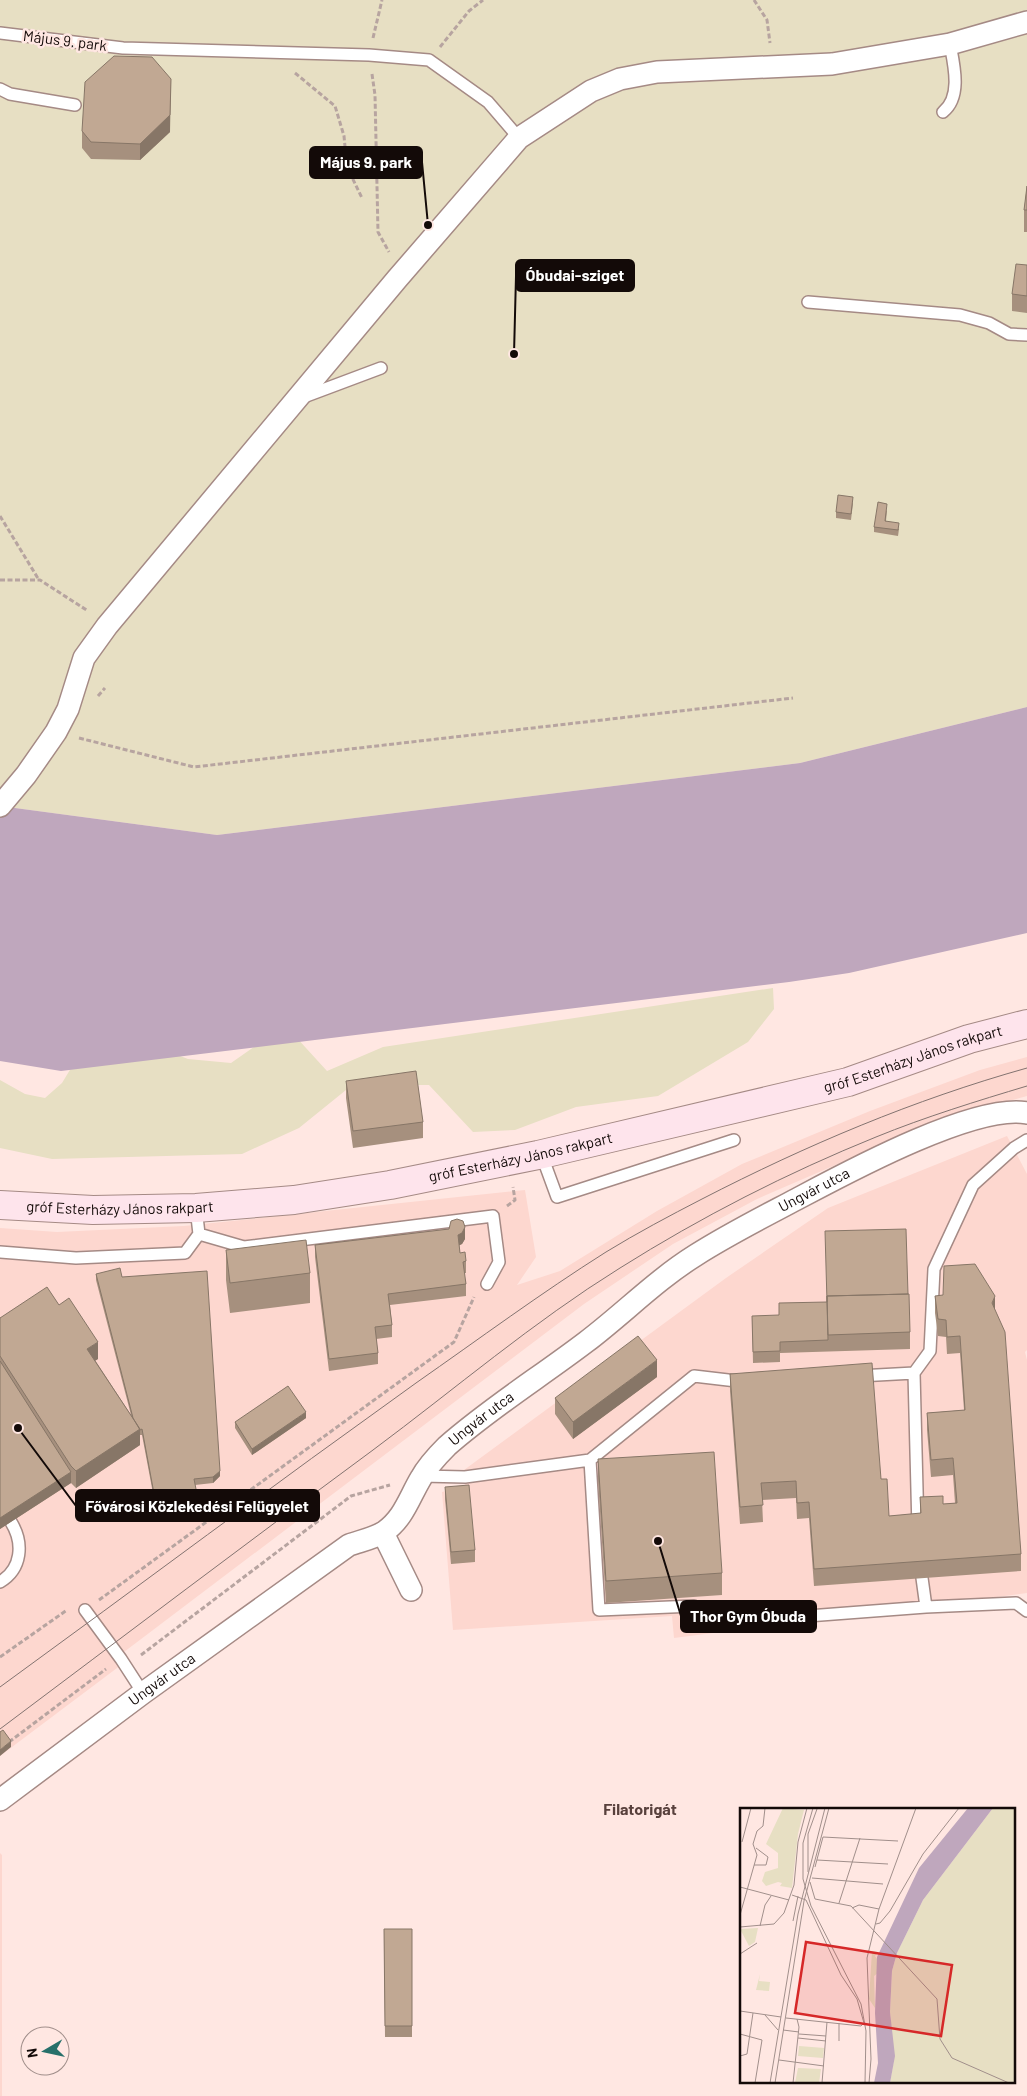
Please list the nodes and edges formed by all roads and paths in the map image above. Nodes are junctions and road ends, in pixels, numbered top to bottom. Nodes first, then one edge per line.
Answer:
1 (382, 0) edge
2 (483, 0) edge
3 (754, 0) edge
4 (1027, 22) edge
5 (0, 33) edge
6 (950, 44) junction
7 (278, 54) junction
8 (369, 55) junction
9 (429, 60) junction
10 (772, 67) junction
11 (0, 89) edge
12 (75, 105) dead end
13 (943, 112) dead end
14 (519, 138) junction
15 (362, 198) dead end
16 (397, 280) junction
17 (808, 302) dead end
18 (1027, 335) edge
19 (381, 368) dead end
20 (295, 400) junction
21 (0, 516) edge
22 (0, 580) edge
23 (40, 580) junction
24 (107, 626) junction
25 (793, 698) dead end
26 (56, 732) junction
27 (0, 806) edge
28 (1027, 1024) edge
29 (1022, 1112) edge
30 (734, 1140) dead end
31 (1027, 1140) edge
32 (538, 1155) junction
33 (0, 1205) edge
34 (197, 1221) junction
35 (0, 1252) edge
36 (487, 1284) joint
37 (914, 1373) junction
38 (844, 1377) edge
39 (754, 1382) edge
40 (590, 1460) junction
41 (422, 1476) junction
42 (10, 1522) edge
43 (918, 1531) edge
44 (383, 1533) junction
45 (922, 1578) edge
46 (0, 1582) edge
47 (411, 1590) dead end
48 (926, 1607) junction
49 (85, 1610) junction
50 (1027, 1611) edge
51 (0, 1657) edge
52 (122, 1661) junction
53 (143, 1693) junction
54 (8, 1743) edge
55 (0, 1800) edge

1 - 8 path
2 - 9 path
3 - 10 path
4 - 6 street
5 - 7 lane, Május 9. park
6 - 10 street
6 - 13 lane
7 - 8 lane, Május 9. park
7 - 15 path
8 - 9 lane, Május 9. park
8 - 16 path
9 - 14 lane
10 - 14 street
11 - 12 lane
14 - 16 street
16 - 20 street
17 - 18 lane
19 - 20 lane
20 - 24 street
21 - 23 path
22 - 23 path
23 - 24 path
24 - 26 street
25 - 26 path
26 - 27 street
28 - 32 main road, gróf Esterházy János rakpart
29 - 41 street, Ungvár utca
30 - 32 lane
31 - 37 lane
32 - 34 main road, gróf Esterházy János rakpart
33 - 34 main road, gróf Esterházy János rakpart
34 - 35 lane
34 - 36 lane
36 - 49 path
37 - 38 lane
37 - 43 lane
39 - 40 lane
40 - 41 lane
40 - 48 lane
41 - 44 street, Ungvár utca
41 - 52 path
42 - 46 lane
44 - 47 street
44 - 53 street, Ungvár utca
45 - 48 lane
48 - 50 lane
49 - 51 path
49 - 52 lane
52 - 53 lane
52 - 54 path
53 - 55 street, Ungvár utca

